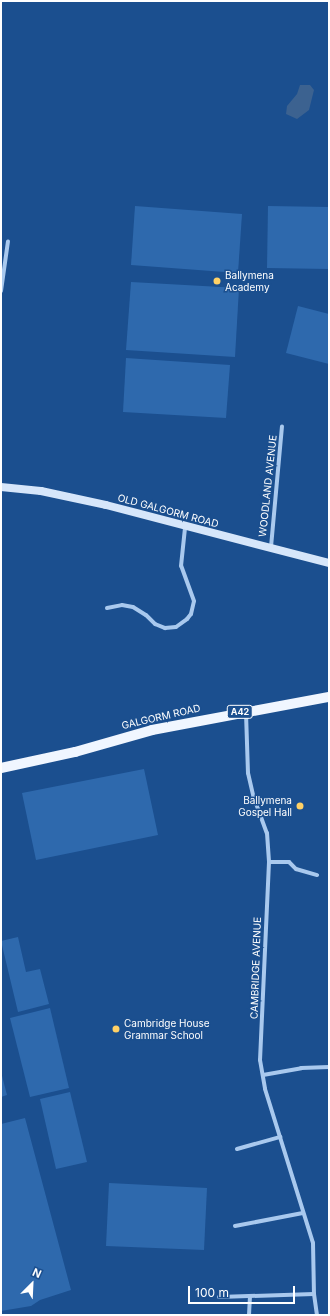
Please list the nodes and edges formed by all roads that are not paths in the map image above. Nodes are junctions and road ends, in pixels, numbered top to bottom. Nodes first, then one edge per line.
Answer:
1 (8, 241) dead end
2 (1, 291) edge
3 (282, 426) dead end
4 (1, 487) edge
5 (185, 527) junction
6 (271, 547) junction
7 (329, 563) edge
8 (107, 608) dead end
9 (329, 697) edge
10 (246, 711) junction
11 (1, 768) edge
12 (269, 862) junction
13 (317, 875) dead end
14 (329, 1067) edge
15 (263, 1075) junction
16 (280, 1137) junction
17 (237, 1149) dead end
18 (303, 1212) junction
19 (235, 1226) dead end
20 (314, 1294) junction
21 (250, 1296) junction
22 (219, 1298) dead end
23 (249, 1315) edge
24 (317, 1315) edge

1 - 2 street
3 - 6 street, WOODLAND AVENUE
4 - 5 street, OLD GALGORM ROAD
5 - 6 street, OLD GALGORM ROAD
5 - 8 street
6 - 7 street, OLD GALGORM ROAD
9 - 10 main road, GALGORM ROAD / A42
10 - 11 main road, GALGORM ROAD / A42
10 - 12 street, CAMBRIDGE AVENUE
12 - 13 street
12 - 15 street, CAMBRIDGE AVENUE
14 - 15 street
15 - 16 street, CAMBRIDGE AVENUE
16 - 17 street
16 - 18 street, CAMBRIDGE AVENUE
18 - 19 street
18 - 20 street, CAMBRIDGE AVENUE
20 - 21 street
20 - 24 street, CAMBRIDGE AVENUE
21 - 22 street
21 - 23 street

